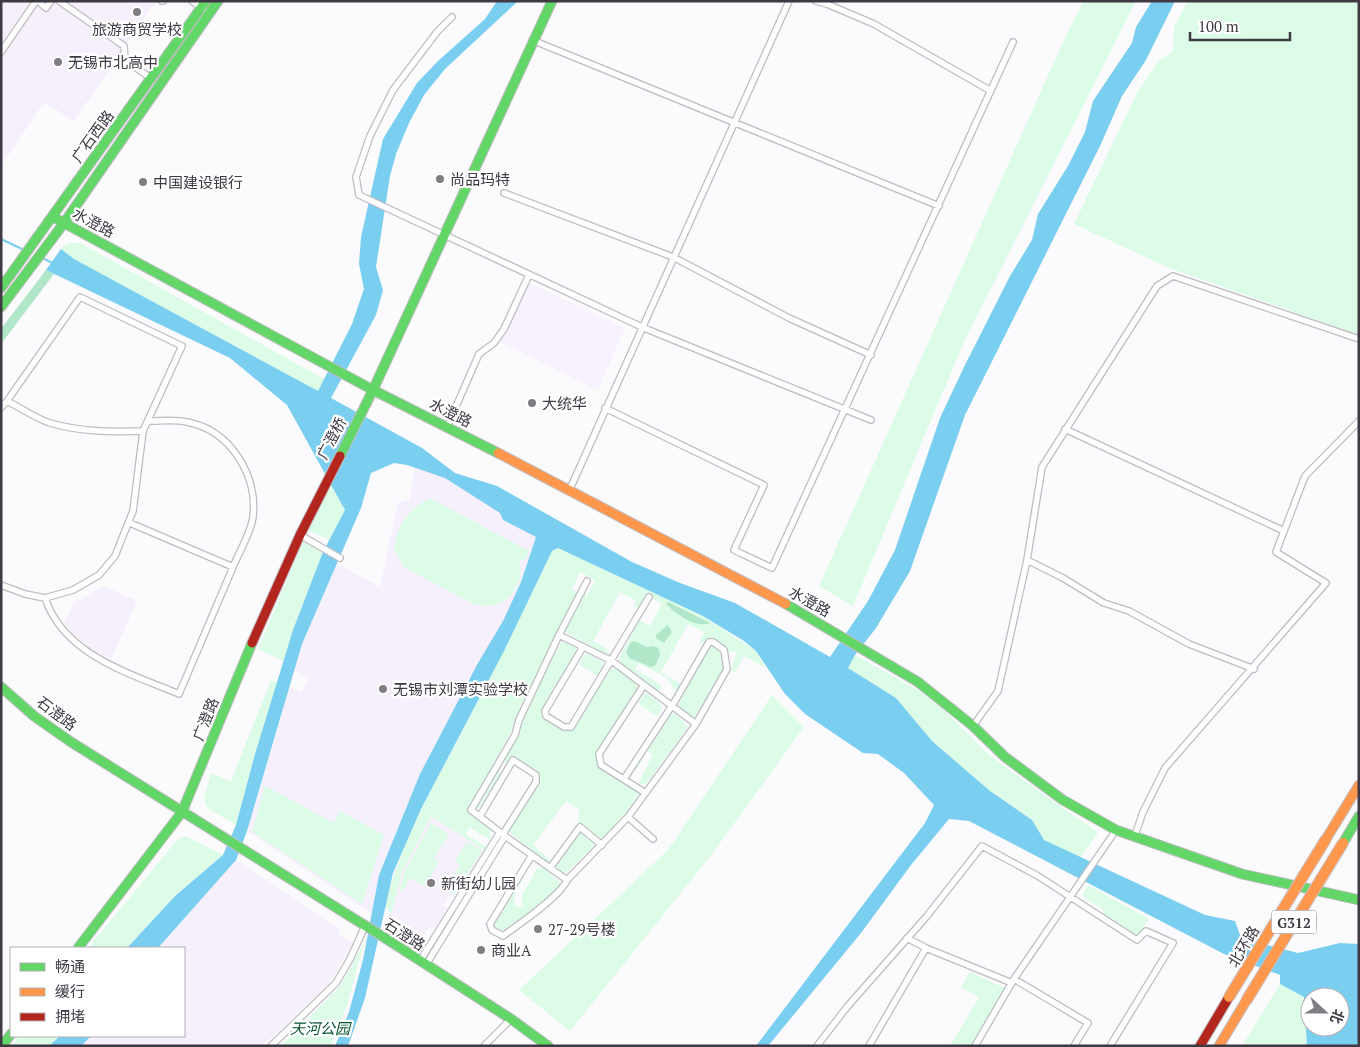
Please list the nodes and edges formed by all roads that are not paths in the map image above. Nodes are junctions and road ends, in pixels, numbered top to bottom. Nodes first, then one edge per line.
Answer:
1 (37, 1) edge
2 (51, 1) edge
3 (59, 1) edge
4 (192, 1) edge
5 (218, 1) edge
6 (552, 1) edge
7 (789, 1) edge
8 (816, 1) edge
9 (206, 8) edge
10 (452, 17) dead end
11 (532, 40) junction
12 (1013, 42) dead end
13 (1, 52) edge
14 (152, 79) junction
15 (991, 91) junction
16 (735, 123) junction
17 (504, 193) dead end
18 (939, 206) junction
19 (53, 217) junction
20 (64, 223) junction
21 (444, 236) junction
22 (673, 257) junction
23 (530, 275) junction
24 (1, 288) edge
25 (1, 307) edge
26 (644, 328) junction
27 (1359, 339) edge
28 (871, 355) junction
29 (372, 390) junction
30 (7, 402) junction
31 (1, 408) edge
32 (605, 408) junction
33 (846, 410) junction
34 (871, 420) dead end
35 (148, 421) junction
36 (1359, 421) edge
37 (447, 427) junction
38 (1065, 429) junction
39 (144, 431) junction
40 (326, 480) joint
41 (570, 489) junction
42 (130, 523) junction
43 (1284, 531) junction
44 (300, 534) junction
45 (340, 558) dead end
46 (1027, 560) junction
47 (233, 568) junction
48 (587, 581) dead end
49 (1, 585) edge
50 (649, 597) dead end
51 (45, 598) junction
52 (559, 635) junction
53 (583, 647) junction
54 (612, 661) junction
55 (1254, 669) junction
56 (644, 685) junction
57 (1, 687) edge
58 (671, 705) junction
59 (696, 724) junction
60 (973, 726) junction
61 (498, 764) junction
62 (507, 771) junction
63 (624, 779) junction
64 (1359, 785) edge
65 (644, 792) dead end
66 (182, 812) junction
67 (480, 816) junction
68 (1359, 816) edge
69 (628, 817) junction
70 (1116, 830) junction
71 (503, 834) junction
72 (654, 838) dead end
73 (1134, 838) junction
74 (602, 845) junction
75 (532, 855) junction
76 (550, 868) junction
77 (567, 880) junction
78 (1069, 898) junction
79 (1359, 900) edge
80 (365, 926) junction
81 (907, 938) junction
82 (79, 947) edge
83 (926, 948) junction
84 (423, 963) junction
85 (1013, 981) junction
86 (511, 1019) junction
87 (10, 1035) edge
88 (2, 1046) edge
89 (271, 1046) edge
90 (484, 1046) edge
91 (548, 1046) edge
92 (817, 1046) edge
93 (870, 1046) edge
94 (975, 1046) edge
95 (1074, 1046) edge
96 (1110, 1046) edge
97 (1200, 1046) edge
98 (1219, 1046) edge

1 - 2 street
1 - 13 street
3 - 14 street
4 - 9 street
5 - 9 main road
6 - 11 main road, 广澄桥
7 - 16 street
8 - 15 street
9 - 14 main road, 广石西路
9 - 20 main road
10 - 21 street
11 - 16 street
11 - 21 main road, 广澄桥
12 - 15 street
14 - 19 main road, 广石西路
15 - 18 street
16 - 18 street
16 - 22 street
17 - 22 street
18 - 28 street
19 - 20 main road, 水澄路
19 - 24 main road, 广石西路
20 - 25 main road
20 - 29 main road, 水澄路
21 - 23 street
21 - 29 main road, 广澄桥
22 - 26 street
22 - 28 street
23 - 26 street
23 - 37 street
26 - 32 street
26 - 33 street
27 - 38 street
28 - 33 street
29 - 37 main road, 水澄路
29 - 40 main road, 广澄桥
30 - 31 street
30 - 35 street
30 - 39 street
32 - 33 street
32 - 41 street
33 - 34 street
35 - 39 street
35 - 47 street
36 - 43 street
37 - 41 main road, 水澄路
38 - 43 street
38 - 46 street
39 - 42 street
40 - 44 main road, 广澄路
41 - 60 main road, 水澄路
42 - 47 street
42 - 51 street
43 - 55 street
44 - 45 street
44 - 66 main road, 广澄路
46 - 55 street
46 - 60 street
47 - 51 street
48 - 52 street
49 - 51 street
50 - 54 street
52 - 53 street
52 - 61 street
53 - 54 street
53 - 54 street
54 - 56 street
55 - 73 street
56 - 58 street
56 - 63 street
57 - 66 main road, 石澄路
58 - 59 street
58 - 59 street
58 - 63 street
59 - 69 street
60 - 70 main road, 水澄路
61 - 62 street
61 - 67 street
62 - 67 street
62 - 71 street
63 - 65 street
64 - 97 main road, 北环路 / G312, bridge
66 - 80 main road, 石澄路
66 - 82 main road, 广澄路
67 - 71 street
68 - 98 main road, 北环路 / G312, bridge
69 - 72 street
69 - 74 street
70 - 73 main road, 水澄路
70 - 78 street
71 - 75 street
71 - 84 street
73 - 79 main road, 水澄路
74 - 76 street
74 - 77 street
75 - 76 street
75 - 77 street
76 - 77 street
78 - 81 street
78 - 85 street
78 - 96 street
80 - 84 main road, 石澄路
80 - 89 street
81 - 83 street
81 - 92 street
83 - 85 street
83 - 93 street
84 - 86 main road, 石澄路
85 - 94 street
85 - 95 street
86 - 90 street
86 - 91 main road, 石澄路
87 - 88 main road

